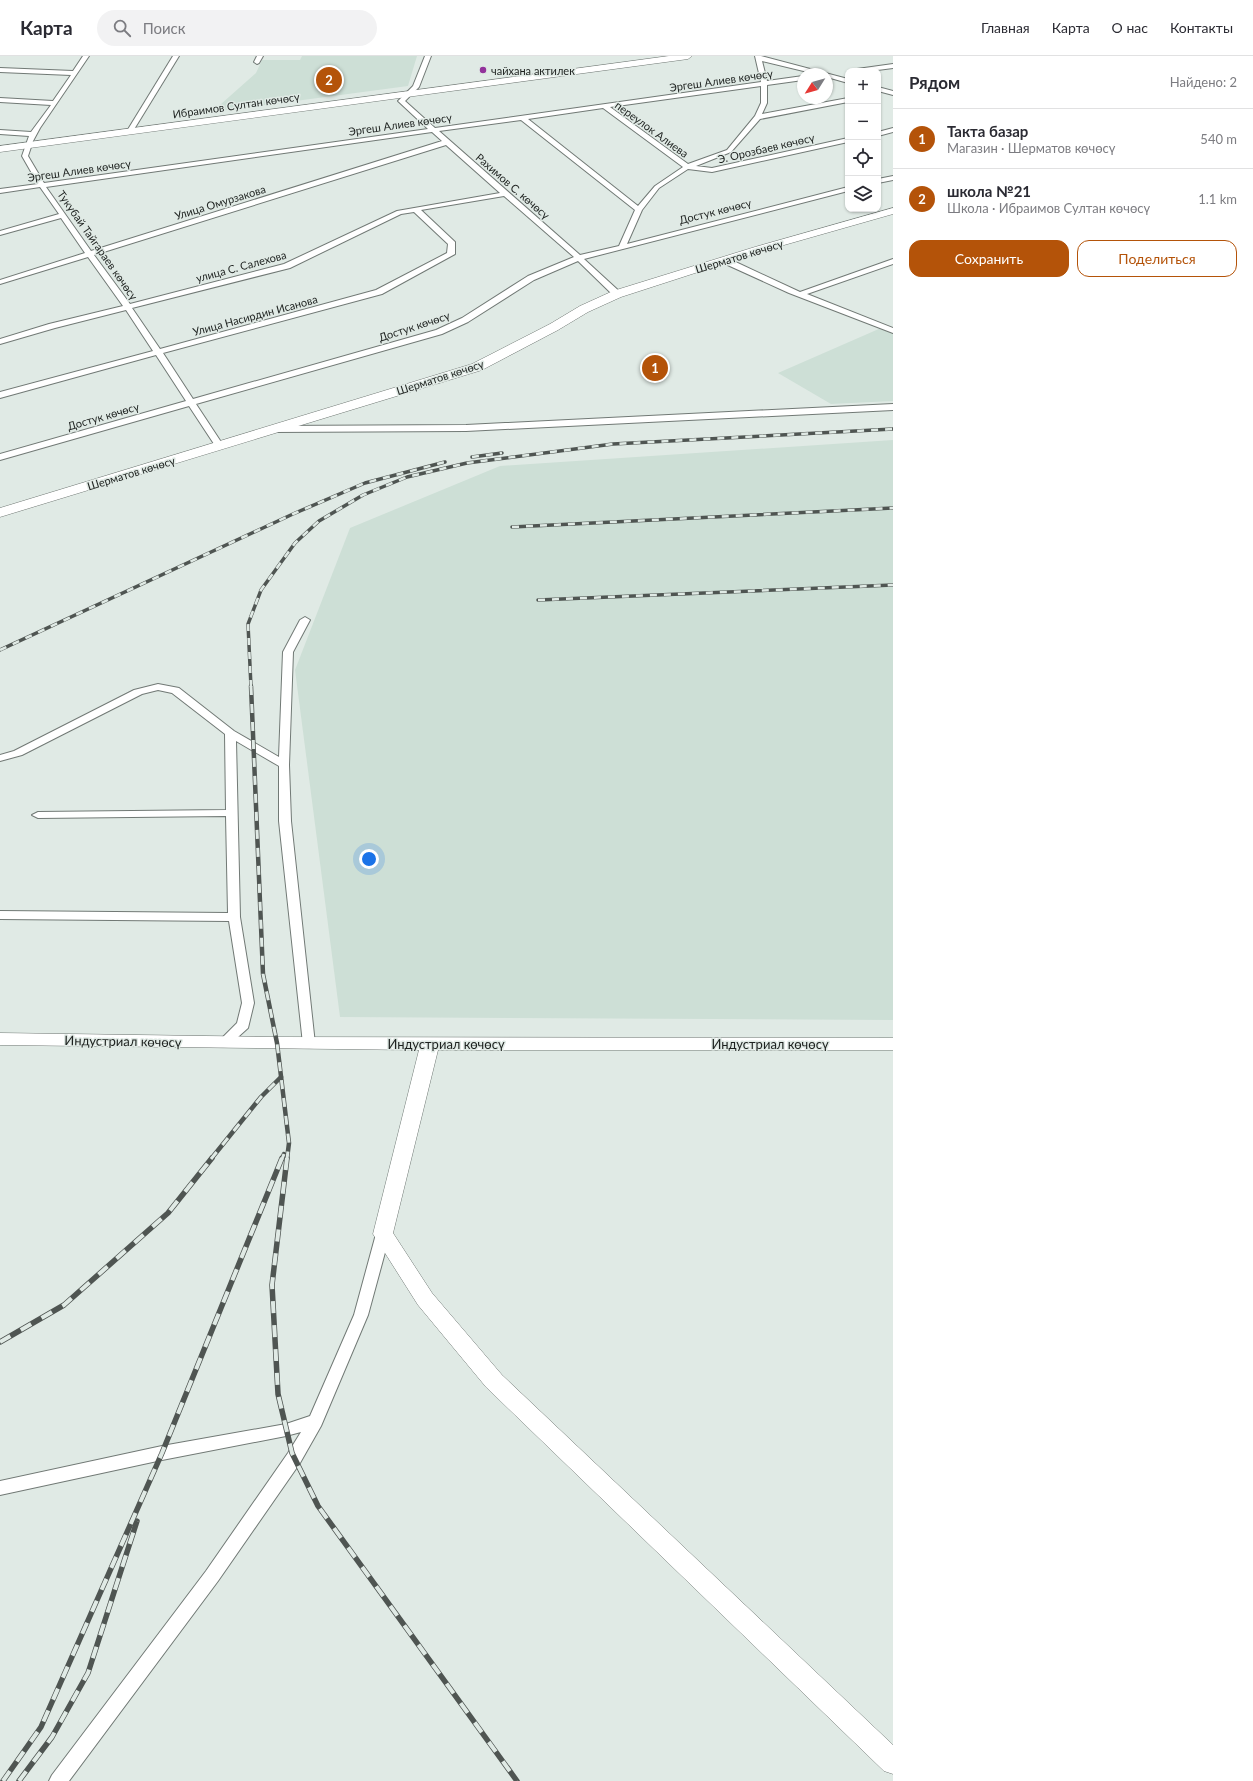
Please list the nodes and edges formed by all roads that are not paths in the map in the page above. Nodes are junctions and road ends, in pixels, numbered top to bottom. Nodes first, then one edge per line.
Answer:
1 (86, 56) edge
2 (176, 56) edge
3 (428, 56) edge
4 (688, 56) edge
5 (759, 57) edge
6 (893, 66) edge
7 (800, 68) edge
8 (879, 68) edge
9 (0, 70) edge
10 (845, 72) edge
11 (75, 73) junction
12 (833, 74) edge
13 (833, 77) edge
14 (797, 79) edge
15 (845, 79) edge
16 (764, 83) junction
17 (881, 89) edge
18 (893, 92) edge
19 (408, 94) junction
20 (881, 94) edge
21 (0, 100) edge
22 (845, 101) edge
23 (55, 103) junction
24 (604, 106) junction
25 (522, 117) junction
26 (758, 117) junction
27 (434, 130) junction
28 (893, 130) edge
29 (130, 131) junction
30 (0, 132) edge
31 (881, 133) edge
32 (33, 134) junction
33 (845, 141) edge
34 (447, 142) junction
35 (27, 145) junction
36 (0, 149) edge
37 (687, 167) junction
38 (893, 178) edge
39 (881, 180) edge
40 (42, 185) junction
41 (845, 189) edge
42 (0, 191) edge
43 (505, 194) junction
44 (415, 209) junction
45 (640, 210) junction
46 (893, 211) edge
47 (64, 215) junction
48 (0, 233) edge
49 (622, 246) junction
50 (90, 255) junction
51 (579, 258) junction
52 (724, 260) junction
53 (893, 261) edge
54 (0, 282) edge
55 (617, 294) junction
56 (801, 294) junction
57 (128, 307) junction
58 (893, 331) edge
59 (0, 342) edge
60 (157, 353) junction
61 (0, 395) edge
62 (190, 403) junction
63 (893, 406) edge
64 (273, 429) junction
65 (219, 445) junction
66 (0, 457) edge
67 (0, 513) edge
68 (305, 620) dead end
69 (230, 733) junction
70 (0, 758) edge
71 (284, 765) junction
72 (232, 813) junction
73 (38, 815) dead end
74 (0, 915) edge
75 (234, 917) junction
76 (0, 1039) edge
77 (222, 1042) junction
78 (309, 1044) junction
79 (430, 1044) junction
80 (893, 1044) edge
81 (383, 1234) junction
82 (316, 1421) junction
83 (0, 1488) edge
84 (893, 1762) edge
85 (58, 1781) edge

1 - 11 street
2 - 29 street
3 - 19 street
4 - 19 main road, Ибраимов Султан көчөсү
5 - 7 street
5 - 16 street
6 - 8 street
9 - 11 street
10 - 12 street
11 - 23 street
13 - 15 street
14 - 16 street, Эргеш Алиев көчөсү
16 - 24 street, Эргеш Алиев көчөсү
16 - 26 street
17 - 18 street
18 - 20 street
19 - 27 street, Рахимов С. көчөсү
19 - 29 main road, Ибраимов Султан көчөсү
21 - 23 street
22 - 26 street
23 - 32 street
24 - 25 street, Эргеш Алиев көчөсү
24 - 37 street, переулок Алиева
25 - 27 street, Эргеш Алиев көчөсү
25 - 45 street
26 - 37 street
27 - 34 street, Рахимов С. көчөсү
27 - 40 street, Эргеш Алиев көчөсү
28 - 31 street
29 - 35 main road, Ибраимов Султан көчөсү
30 - 32 street
32 - 35 street
33 - 37 street, Э. Орозбаев көчөсү
34 - 43 street, Рахимов С. көчөсү
34 - 50 street, Улица Омурзакова
35 - 36 main road, Ибраимов Султан көчөсү
35 - 40 street, Тукубай Тайгараев көчөсү
37 - 45 street
38 - 39 street
40 - 42 street, Эргеш Алиев көчөсү
40 - 47 street, Тукубай Тайгараев көчөсү
41 - 49 street, Достук көчөсү
43 - 44 street, улица С. Салехова
43 - 51 street, Рахимов С. көчөсү
44 - 57 street, улица С. Салехова
44 - 60 street, Улица Насирдин Исанова
45 - 49 street
46 - 52 main road, Шерматов көчөсү
47 - 48 street
47 - 50 street, Тукубай Тайгараев көчөсү
49 - 51 street, Достук көчөсү
50 - 54 street, Улица Омурзакова
50 - 57 street, Тукубай Тайгараев көчөсү
51 - 55 street, Рахимов С. көчөсү
51 - 62 street, Достук көчөсү
52 - 55 main road, Шерматов көчөсү
52 - 56 street
53 - 56 street
55 - 64 main road, Шерматов көчөсү
56 - 58 street
57 - 59 street, улица С. Салехова
57 - 60 street, Тукубай Тайгараев көчөсү
60 - 61 street, Улица Насирдин Исанова
60 - 62 street, Тукубай Тайгараев көчөсү
62 - 65 street, Тукубай Тайгараев көчөсү
62 - 66 street, Достук көчөсү
63 - 64 street
64 - 65 main road, Шерматов көчөсү
65 - 67 main road, Шерматов көчөсү
68 - 71 street
69 - 70 street
69 - 71 street
69 - 72 street
71 - 78 street
72 - 73 street
72 - 75 street
74 - 75 street
75 - 77 street
76 - 77 main road, Индустриал көчөсү
77 - 78 main road, Индустриал көчөсү
78 - 79 main road, Индустриал көчөсү
79 - 80 main road, Индустриал көчөсү
79 - 81 main road
81 - 82 street
81 - 84 main road
82 - 83 street
82 - 85 street

